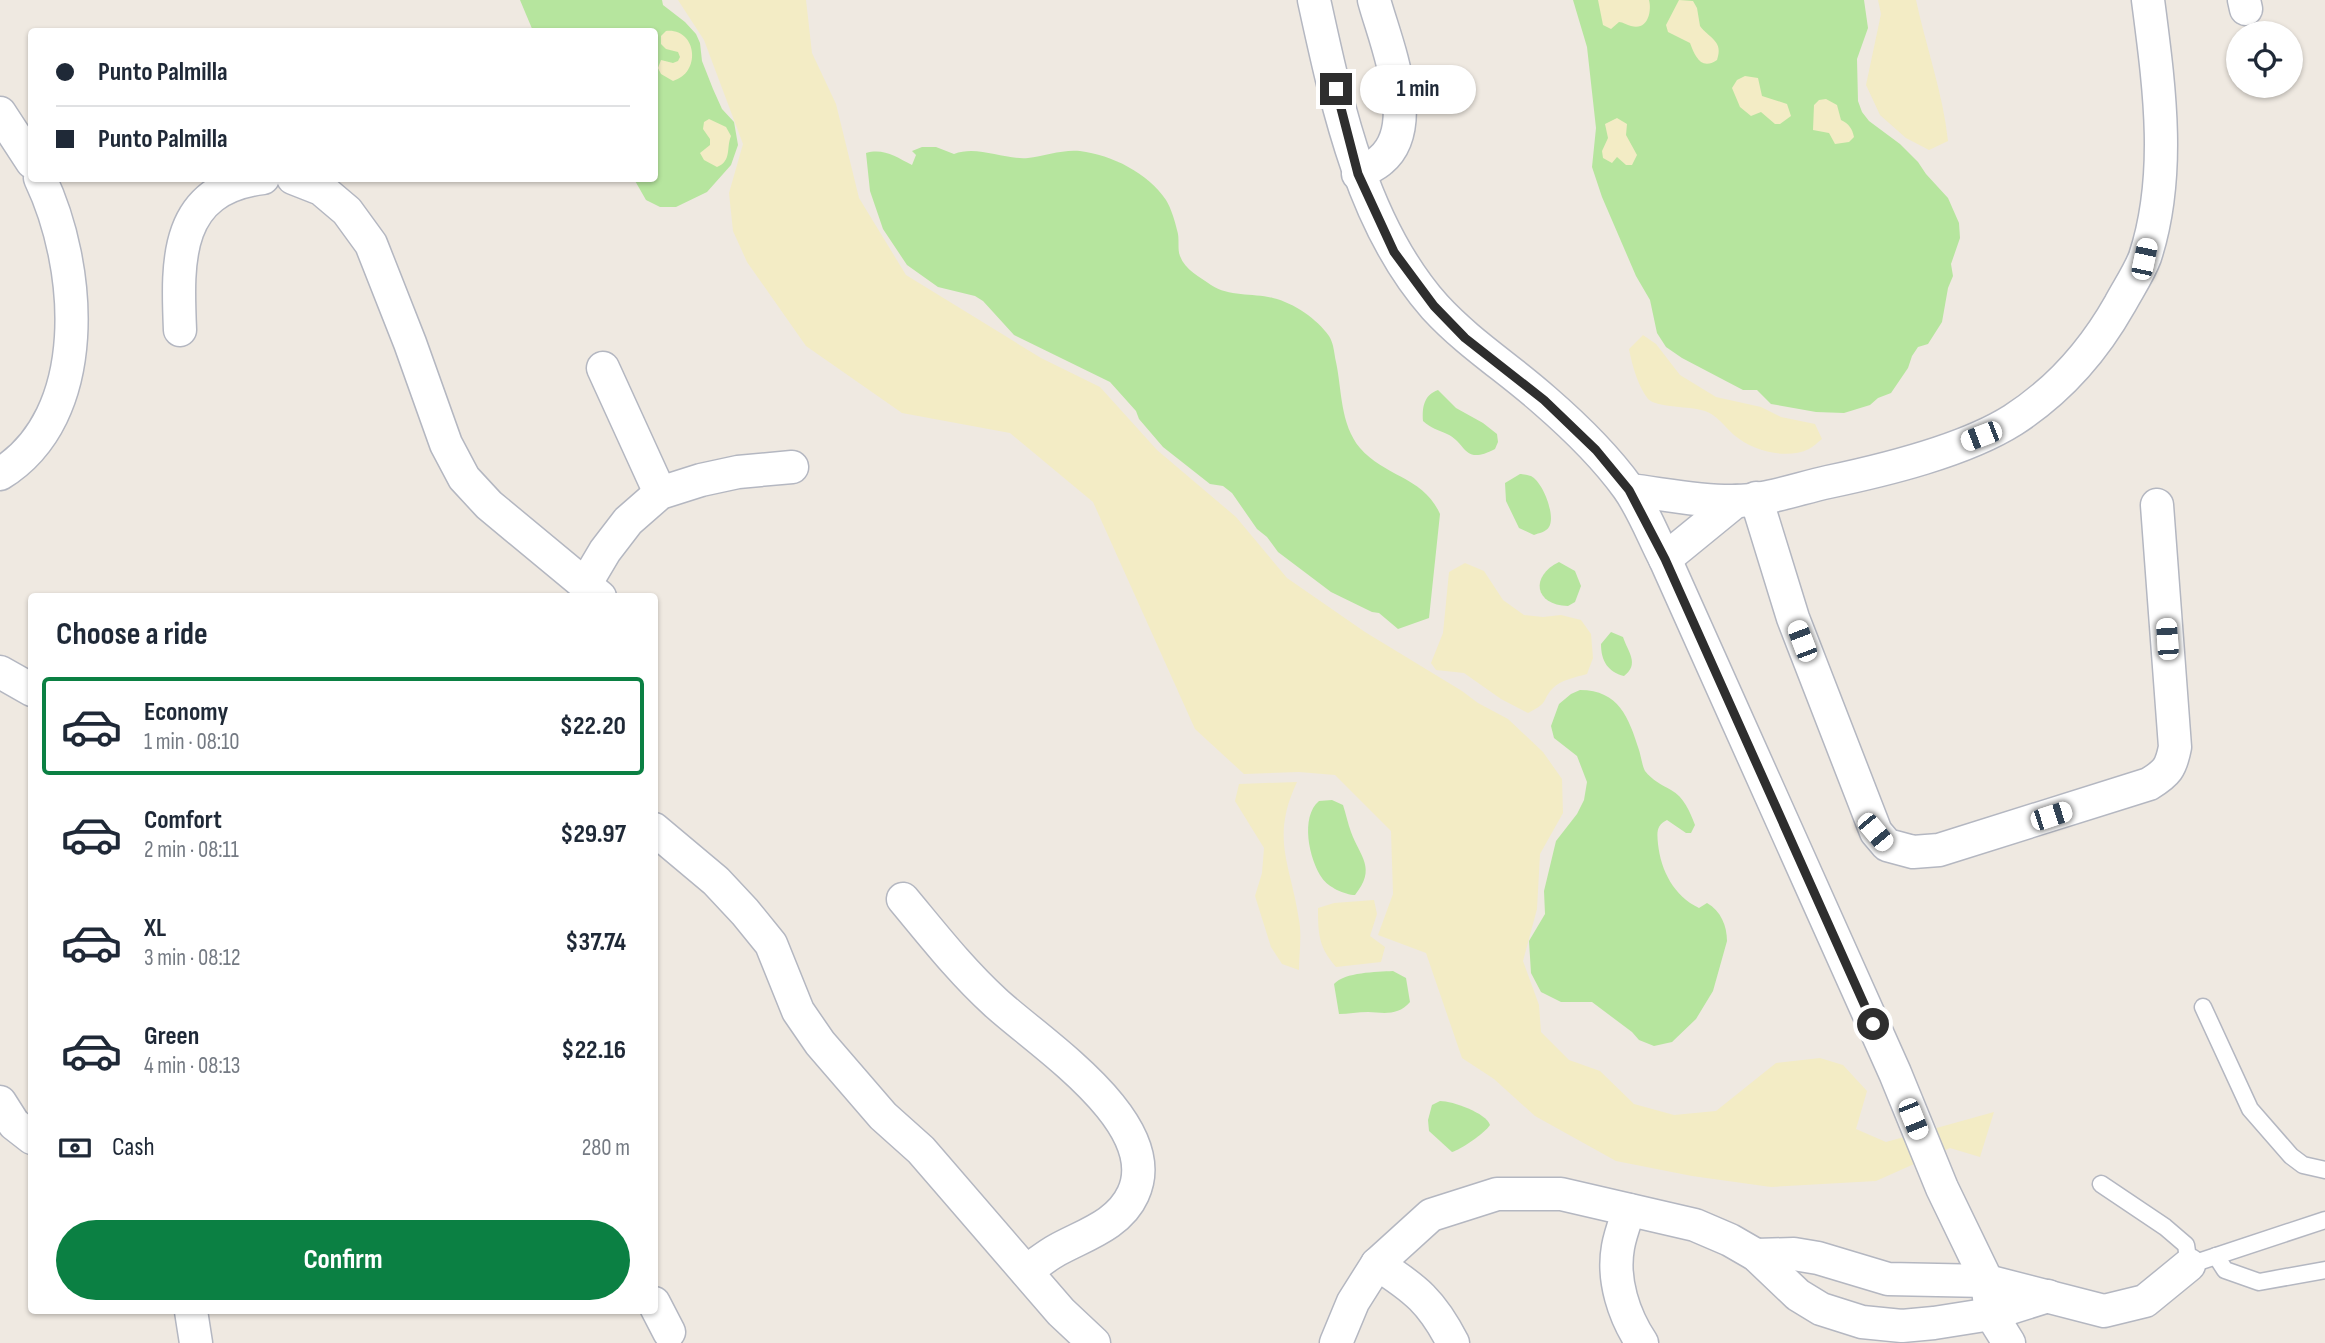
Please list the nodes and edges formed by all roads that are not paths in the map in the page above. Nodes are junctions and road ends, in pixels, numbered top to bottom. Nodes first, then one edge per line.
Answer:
1 (1314, 0) edge
2 (1374, 0) edge
3 (2148, 0) edge
4 (0, 113) edge
5 (28, 156) edge
6 (1358, 174) junction
7 (42, 182) edge
8 (248, 182) edge
9 (303, 182) edge
10 (180, 330) dead end
11 (603, 368) dead end
12 (792, 467) dead end
13 (0, 474) edge
14 (1629, 490) junction
15 (660, 493) junction
16 (1746, 500) junction
17 (2157, 505) dead end
18 (1665, 559) junction
19 (593, 590) edge
20 (0, 672) edge
21 (28, 688) edge
22 (658, 832) edge
23 (903, 899) dead end
24 (2203, 1007) dead end
25 (0, 1102) edge
26 (28, 1135) edge
27 (2325, 1170) edge
28 (2101, 1184) dead end
29 (1629, 1210) junction
30 (2325, 1220) edge
31 (1756, 1255) junction
32 (2203, 1260) junction
33 (1377, 1264) junction
34 (1853, 1268) junction
35 (2325, 1270) edge
36 (1026, 1271) junction
37 (1987, 1281) junction
38 (2048, 1296) junction
39 (658, 1311) edge
40 (191, 1314) edge
41 (1991, 1314) junction
42 (1838, 1316) junction
43 (669, 1332) dead end
44 (196, 1343) edge
45 (1094, 1343) edge
46 (1336, 1343) edge
47 (1453, 1343) edge
48 (1642, 1343) edge
49 (2008, 1343) edge

1 - 6 street
2 - 6 street
3 - 16 street
4 - 5 street
6 - 14 street
7 - 13 street
8 - 10 street
9 - 19 street
11 - 15 street
12 - 15 street
14 - 16 street
14 - 18 street
15 - 19 street
16 - 17 street
16 - 18 street
18 - 37 street
20 - 21 street
22 - 36 street
23 - 36 street
24 - 27 lane
25 - 26 street
28 - 32 lane
29 - 31 street
29 - 33 street
29 - 48 street
30 - 32 lane
31 - 34 street
31 - 42 street
32 - 35 lane
32 - 38 street
33 - 46 street
33 - 47 street
34 - 37 street
34 - 42 street
36 - 45 street
37 - 38 street
37 - 41 street
38 - 41 street
39 - 43 street
40 - 44 street
41 - 42 street
41 - 49 street

